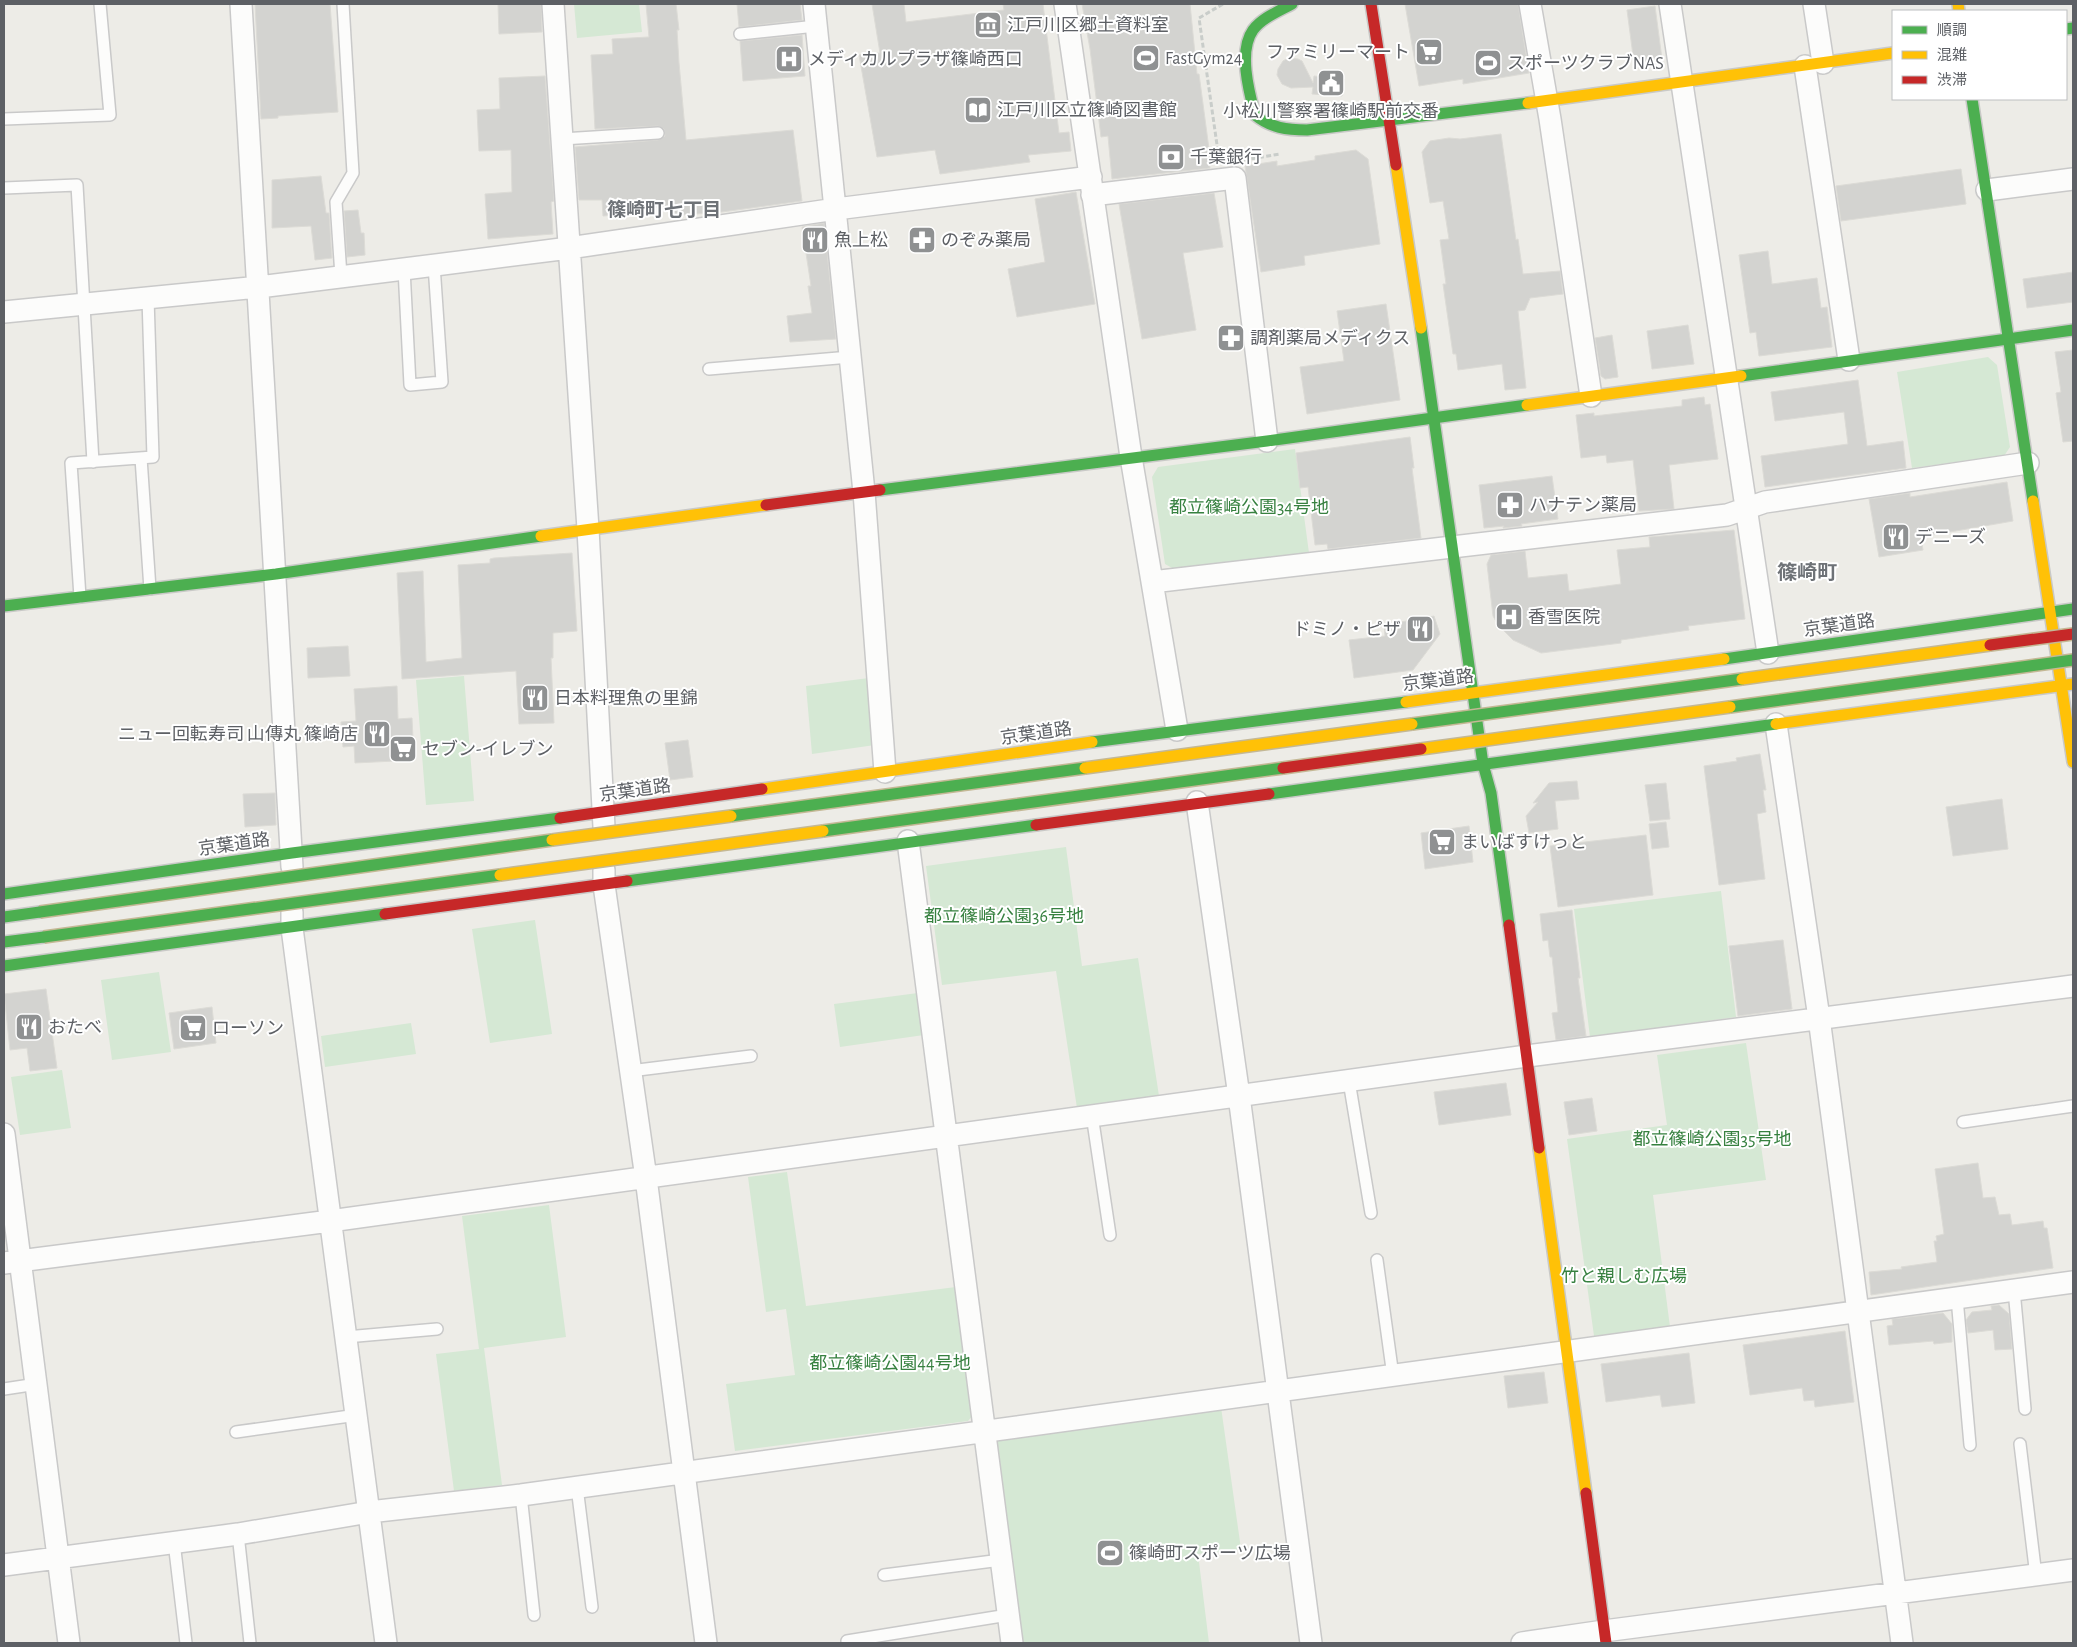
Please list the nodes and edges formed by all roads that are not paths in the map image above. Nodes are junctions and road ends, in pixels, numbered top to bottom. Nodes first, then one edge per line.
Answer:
1 (100, 4) edge
2 (241, 4) edge
3 (343, 4) edge
4 (553, 4) edge
5 (814, 4) edge
6 (1065, 4) edge
7 (1292, 4) edge
8 (1371, 4) edge
9 (1530, 4) edge
10 (1670, 4) edge
11 (1814, 4) edge
12 (816, 26) junction
13 (740, 34) dead end
14 (1892, 53) edge
15 (1814, 65) junction
16 (1681, 82) junction
17 (1972, 100) edge
18 (1547, 101) junction
19 (4, 120) edge
20 (1389, 120) junction
21 (658, 133) dead end
22 (562, 139) junction
23 (2073, 179) edge
24 (1092, 186) junction
25 (4, 188) edge
26 (1987, 190) junction
27 (836, 209) junction
28 (569, 248) junction
29 (434, 265) junction
30 (404, 269) junction
31 (341, 276) junction
32 (259, 287) junction
33 (148, 298) junction
34 (84, 305) junction
35 (4, 312) edge
36 (2073, 330) edge
37 (2009, 338) junction
38 (850, 357) junction
39 (1849, 360) junction
40 (709, 370) dead end
41 (1726, 379) junction
42 (1591, 396) junction
43 (1435, 417) junction
44 (1267, 441) junction
45 (1131, 457) junction
46 (141, 458) junction
47 (93, 462) junction
48 (2028, 463) junction
49 (864, 492) junction
50 (1748, 509) junction
51 (588, 529) junction
52 (1454, 548) junction
53 (276, 574) junction
54 (1152, 582) junction
55 (150, 589) junction
56 (80, 597) junction
57 (4, 606) edge
58 (2073, 608) edge
59 (2050, 612) junction
60 (2073, 634) edge
61 (1768, 653) junction
62 (2073, 660) edge
63 (2068, 685) edge
64 (1474, 693) junction
65 (1776, 724) junction
66 (1177, 730) junction
67 (2073, 762) edge
68 (1483, 764) junction
69 (885, 772) junction
70 (1197, 802) junction
71 (604, 812) junction
72 (908, 841) junction
73 (292, 853) junction
74 (604, 885) junction
75 (4, 894) edge
76 (4, 917) edge
77 (292, 928) junction
78 (4, 942) edge
79 (4, 966) edge
80 (2073, 986) edge
81 (1819, 1018) junction
82 (751, 1056) dead end
83 (1527, 1056) junction
84 (630, 1071) junction
85 (1349, 1081) junction
86 (1239, 1096) junction
87 (2073, 1106) edge
88 (1092, 1114) junction
89 (1963, 1122) dead end
90 (4, 1134) edge
91 (947, 1135) junction
92 (646, 1178) junction
93 (1371, 1213) dead end
94 (330, 1221) junction
95 (1110, 1235) dead end
96 (1377, 1260) dead end
97 (12, 1262) edge
98 (2073, 1282) edge
99 (2014, 1290) junction
100 (1957, 1298) junction
101 (1858, 1312) junction
102 (437, 1329) dead end
103 (346, 1337) junction
104 (1566, 1352) junction
105 (1393, 1376) junction
106 (37, 1384) junction
107 (4, 1389) edge
108 (1279, 1392) junction
109 (2026, 1409) dead end
110 (357, 1415) junction
111 (983, 1431) junction
112 (236, 1432) dead end
113 (2020, 1444) dead end
114 (1970, 1445) dead end
115 (684, 1472) junction
116 (577, 1487) junction
117 (521, 1495) junction
118 (369, 1512) junction
119 (238, 1534) junction
120 (174, 1542) junction
121 (59, 1558) junction
122 (1001, 1560) junction
123 (4, 1565) edge
124 (2073, 1570) edge
125 (884, 1575) dead end
126 (2036, 1576) junction
127 (1896, 1594) junction
128 (592, 1607) dead end
129 (534, 1615) dead end
130 (1008, 1615) junction
131 (1605, 1637) edge
132 (69, 1643) edge
133 (186, 1643) edge
134 (250, 1643) edge
135 (386, 1643) edge
136 (706, 1643) edge
137 (848, 1643) edge
138 (1012, 1643) edge
139 (1311, 1643) edge
140 (1522, 1643) edge
141 (1902, 1643) edge

1 - 19 lane
2 - 32 street
3 - 31 lane
4 - 22 street
5 - 12 street
6 - 24 street
7 - 20 main road
8 - 20 main road
9 - 18 street
10 - 16 street
11 - 15 street
12 - 13 lane
12 - 27 street
14 - 15 main road
15 - 16 main road
15 - 39 street
16 - 18 main road
16 - 41 street
17 - 26 main road
18 - 20 main road
18 - 42 street
20 - 43 main road
21 - 22 lane
22 - 28 street
23 - 26 street
24 - 27 street
24 - 44 street
24 - 45 street
25 - 34 lane
26 - 37 main road
27 - 28 street
27 - 38 street
28 - 29 street
28 - 51 street
29 - 30 street
29 - 30 lane
30 - 31 street
31 - 32 street
32 - 33 street
32 - 53 street
33 - 34 street
33 - 46 lane
34 - 35 street
34 - 47 lane
36 - 37 main road
37 - 39 main road
37 - 48 main road
38 - 40 lane
38 - 49 street
39 - 41 main road
41 - 42 main road
41 - 50 street
42 - 43 main road
43 - 44 main road
43 - 52 main road
44 - 45 main road
45 - 49 main road
45 - 54 street
46 - 47 lane
46 - 55 lane
47 - 56 lane
48 - 50 street
48 - 59 main road
49 - 51 main road
49 - 69 street
50 - 52 street
50 - 61 street
51 - 53 main road
51 - 71 street
52 - 54 street
52 - 64 main road
53 - 55 main road
53 - 73 street
54 - 66 street
55 - 56 main road
56 - 57 main road
58 - 59 main road, 京葉道路
59 - 61 main road, 京葉道路
59 - 63 main road
60 - 76 main road, bridge
61 - 64 main road, 京葉道路
62 - 78 main road, bridge
63 - 65 main road
63 - 67 main road
64 - 66 main road, 京葉道路
64 - 68 main road
65 - 68 main road
65 - 81 street
66 - 69 main road, 京葉道路
68 - 70 main road
68 - 83 main road
69 - 71 main road, 京葉道路
70 - 72 main road
70 - 86 street
71 - 73 main road, 京葉道路
71 - 74 street
72 - 74 main road
72 - 91 street
73 - 75 main road, 京葉道路
73 - 77 street
74 - 77 main road
74 - 84 street
77 - 79 main road
77 - 94 street
80 - 81 street
81 - 83 street
81 - 101 street
82 - 84 lane
83 - 85 street
83 - 104 main road
84 - 92 street
85 - 86 street
85 - 93 lane
86 - 88 street
86 - 108 street
87 - 89 lane
88 - 91 street
88 - 95 lane
90 - 97 street
91 - 92 street
91 - 111 street
92 - 94 street
92 - 115 street
94 - 97 street
94 - 103 street
96 - 105 lane
97 - 106 street
98 - 99 street
99 - 100 street
99 - 109 lane
100 - 101 street
100 - 114 lane
101 - 104 street
101 - 127 street
102 - 103 lane
103 - 110 street
104 - 105 street
104 - 131 main road
105 - 108 street
106 - 107 lane
106 - 121 street
108 - 111 street
108 - 139 street
110 - 112 lane
110 - 118 street
111 - 115 street
111 - 122 street
113 - 126 lane
115 - 116 street
115 - 136 street
116 - 117 street
116 - 128 lane
117 - 118 street
117 - 129 lane
118 - 119 street
118 - 135 street
119 - 120 street
119 - 134 lane
120 - 121 street
120 - 133 lane
121 - 123 street
121 - 132 street
122 - 125 lane
122 - 130 street
124 - 126 street
126 - 127 street
127 - 131 street
127 - 141 street
130 - 137 lane
130 - 138 street
131 - 140 street

